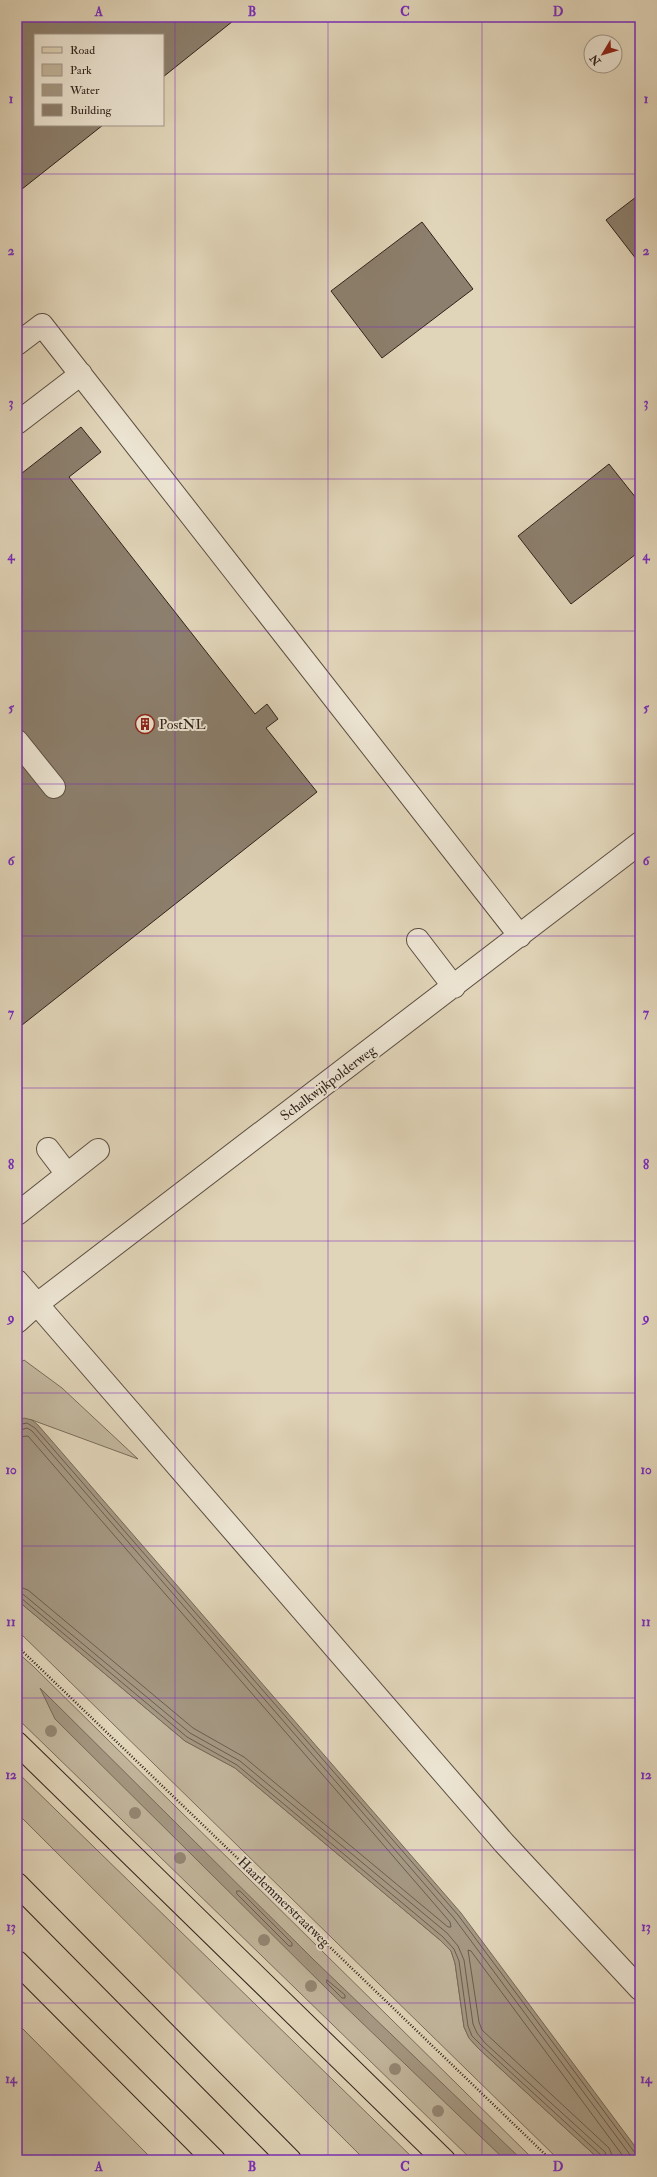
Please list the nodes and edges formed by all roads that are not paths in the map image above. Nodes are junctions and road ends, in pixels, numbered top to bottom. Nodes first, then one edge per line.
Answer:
1 (17, 344) edge
2 (81, 374) junction
3 (17, 423) edge
4 (17, 741) edge
5 (54, 787) dead end
6 (640, 843) edge
7 (520, 936) junction
8 (418, 940) dead end
9 (454, 987) junction
10 (48, 1149) dead end
11 (98, 1150) dead end
12 (67, 1174) junction
13 (17, 1214) edge
14 (17, 1281) edge
15 (36, 1305) junction
16 (17, 1322) edge
17 (17, 1743) edge
18 (17, 1884) edge
19 (17, 1962) edge
20 (640, 1990) edge
21 (214, 2160) edge
22 (290, 2160) edge
23 (444, 2160) edge

1 - 2 street
2 - 3 street
2 - 7 street
4 - 5 street
6 - 7 street, Schalkwijkpolderweg
7 - 9 street, Schalkwijkpolderweg
8 - 9 street
9 - 15 street, Schalkwijkpolderweg
10 - 12 street
11 - 12 street
12 - 13 street
14 - 15 street
15 - 16 street, Schalkwijkpolderweg
15 - 20 street
17 - 23 main road
18 - 22 main road
19 - 21 main road

